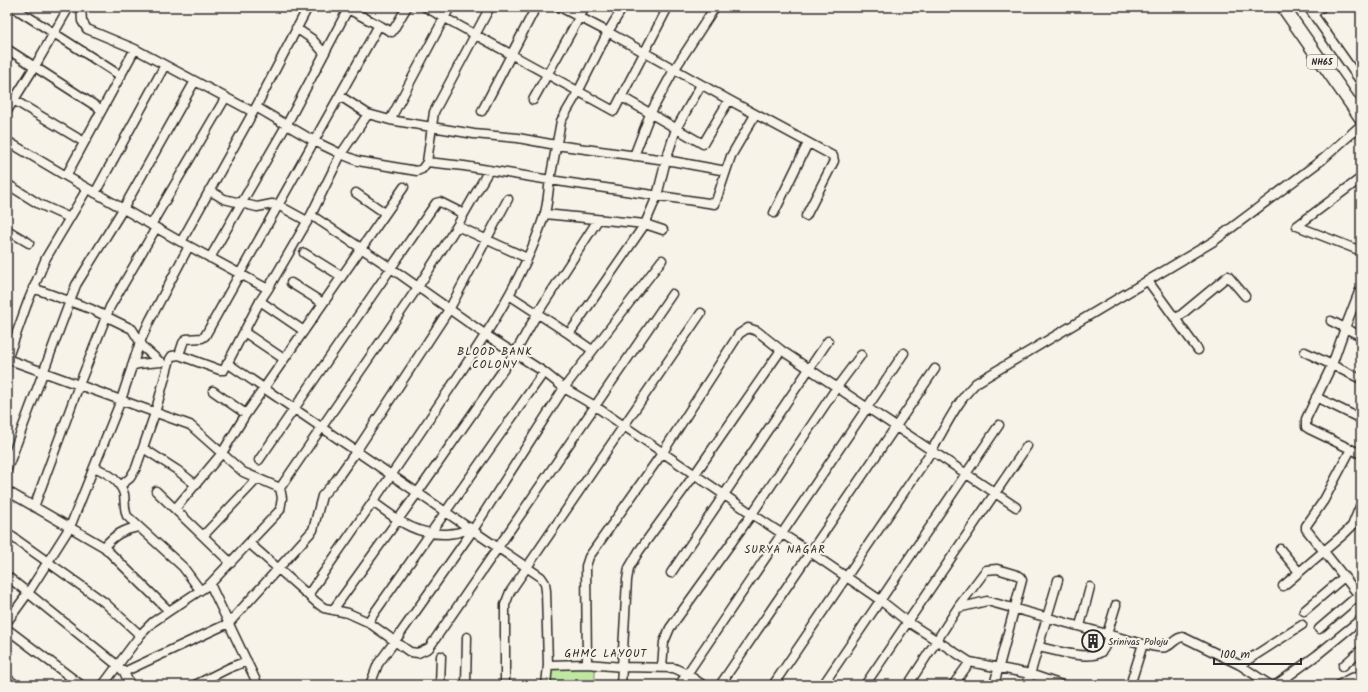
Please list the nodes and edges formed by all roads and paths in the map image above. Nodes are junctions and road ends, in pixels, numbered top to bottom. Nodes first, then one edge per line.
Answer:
1 (13, 7) edge
2 (69, 7) edge
3 (81, 7) edge
4 (308, 7) edge
5 (364, 7) edge
6 (407, 7) edge
7 (425, 7) edge
8 (450, 7) edge
9 (490, 7) edge
10 (536, 7) edge
11 (560, 7) edge
12 (584, 7) edge
13 (623, 7) edge
14 (668, 7) edge
15 (715, 7) edge
16 (1283, 7) edge
17 (1293, 7) edge
18 (1322, 7) edge
19 (346, 8) edge
20 (1310, 10) edge
21 (360, 15) junction
22 (444, 18) junction
23 (579, 18) junction
24 (379, 25) junction
25 (296, 28) junction
26 (608, 32) junction
27 (54, 33) junction
28 (475, 35) junction
29 (7, 49) edge
30 (135, 49) junction
31 (324, 53) junction
32 (645, 53) junction
33 (512, 55) junction
34 (165, 65) junction
35 (35, 66) junction
36 (674, 70) junction
37 (547, 74) junction
38 (121, 76) junction
39 (195, 81) junction
40 (1361, 82) edge
41 (700, 85) junction
42 (578, 92) junction
43 (340, 96) junction
44 (226, 97) junction
45 (622, 97) junction
46 (10, 98) edge
47 (533, 100) dead end
48 (729, 100) junction
49 (1361, 104) edge
50 (254, 109) junction
51 (102, 110) junction
52 (7, 111) edge
53 (482, 111) dead end
54 (368, 114) junction
55 (650, 114) junction
56 (755, 115) junction
57 (1361, 118) edge
58 (390, 120) junction
59 (286, 124) junction
60 (1361, 125) edge
61 (431, 127) junction
62 (676, 128) junction
63 (314, 140) junction
64 (7, 141) edge
65 (84, 142) junction
66 (808, 143) junction
67 (556, 145) junction
68 (341, 154) junction
69 (634, 156) junction
70 (666, 160) junction
71 (427, 162) junction
72 (490, 170) junction
73 (726, 171) junction
74 (66, 176) junction
75 (1361, 178) edge
76 (550, 180) junction
77 (7, 184) edge
78 (404, 187) dead end
79 (209, 190) junction
80 (91, 191) junction
81 (356, 193) dead end
82 (657, 196) junction
83 (508, 199) dead end
84 (241, 203) junction
85 (278, 205) junction
86 (123, 209) junction
87 (385, 213) junction
88 (774, 213) dead end
89 (464, 214) junction
90 (545, 214) junction
91 (806, 216) dead end
92 (70, 218) junction
93 (309, 218) junction
94 (598, 220) junction
95 (645, 224) junction
96 (154, 226) junction
97 (457, 226) junction
98 (7, 230) edge
99 (664, 230) dead end
100 (487, 240) junction
101 (181, 242) junction
102 (29, 243) dead end
103 (189, 246) junction
104 (361, 248) junction
105 (1361, 251) edge
106 (304, 253) dead end
107 (210, 258) junction
108 (527, 258) junction
109 (662, 260) dead end
110 (390, 268) junction
111 (240, 274) junction
112 (342, 276) junction
113 (1148, 281) junction
114 (290, 283) dead end
115 (418, 287) junction
116 (33, 288) junction
117 (268, 289) junction
118 (1361, 293) edge
119 (672, 294) dead end
120 (508, 295) junction
121 (1245, 296) dead end
122 (260, 301) junction
123 (70, 302) junction
124 (323, 303) junction
125 (450, 308) junction
126 (701, 313) dead end
127 (537, 314) junction
128 (106, 318) junction
129 (1176, 320) junction
130 (1331, 321) dead end
131 (1345, 328) junction
132 (304, 330) junction
133 (244, 332) junction
134 (569, 334) junction
135 (486, 335) junction
136 (1361, 336) edge
137 (828, 341) dead end
138 (140, 342) junction
139 (592, 350) junction
140 (781, 350) junction
141 (1198, 350) dead end
142 (904, 352) dead end
143 (1305, 352) dead end
144 (515, 353) junction
145 (179, 355) junction
146 (861, 355) dead end
147 (284, 359) junction
148 (7, 360) edge
149 (160, 362) junction
150 (227, 363) junction
151 (1332, 365) junction
152 (132, 366) junction
153 (169, 366) junction
154 (810, 369) junction
155 (935, 369) dead end
156 (43, 372) junction
157 (544, 372) junction
158 (1361, 380) edge
159 (79, 385) junction
160 (264, 387) junction
161 (837, 387) junction
162 (564, 388) junction
163 (213, 391) dead end
164 (1316, 397) junction
165 (121, 400) junction
166 (595, 406) junction
167 (294, 408) junction
168 (867, 408) junction
169 (155, 413) junction
170 (246, 414) junction
171 (1361, 419) edge
172 (999, 425) dead end
173 (321, 426) junction
174 (624, 426) junction
175 (896, 427) junction
176 (1027, 446) dead end
177 (143, 448) junction
178 (1351, 449) junction
179 (357, 450) junction
180 (932, 451) junction
181 (663, 452) junction
182 (222, 453) junction
183 (1361, 454) edge
184 (259, 460) dead end
185 (94, 467) junction
186 (7, 469) edge
187 (694, 474) junction
188 (965, 474) junction
189 (392, 475) junction
190 (257, 479) junction
191 (196, 484) junction
192 (120, 486) junction
193 (280, 488) junction
194 (7, 491) edge
195 (156, 491) dead end
196 (418, 492) junction
197 (724, 494) junction
198 (995, 494) junction
199 (373, 502) junction
200 (1361, 504) edge
201 (34, 507) junction
202 (1016, 508) dead end
203 (175, 509) junction
204 (446, 512) junction
205 (752, 514) junction
206 (398, 520) junction
207 (70, 527) junction
208 (138, 527) junction
209 (471, 528) junction
210 (7, 533) edge
211 (431, 533) junction
212 (782, 534) junction
213 (203, 536) junction
214 (249, 543) junction
215 (104, 547) junction
216 (499, 547) junction
217 (1280, 549) dead end
218 (1324, 550) junction
219 (810, 552) junction
220 (48, 562) junction
221 (231, 563) junction
222 (528, 567) junction
223 (278, 569) junction
224 (1299, 572) junction
225 (671, 573) dead end
226 (7, 576) edge
227 (1344, 577) junction
228 (847, 578) junction
229 (1058, 580) dead end
230 (210, 584) junction
231 (1283, 586) dead end
232 (1090, 587) dead end
233 (200, 590) junction
234 (28, 593) junction
235 (1360, 595) edge
236 (308, 596) junction
237 (880, 600) junction
238 (1116, 605) dead end
239 (958, 608) junction
240 (1014, 608) junction
241 (333, 610) junction
242 (170, 611) junction
243 (1304, 611) dead end
244 (1047, 618) junction
245 (1361, 619) edge
246 (7, 622) edge
247 (368, 622) junction
248 (908, 622) junction
249 (229, 623) junction
250 (1302, 625) dead end
251 (1080, 626) junction
252 (7, 629) edge
253 (1319, 629) dead end
254 (140, 635) junction
255 (1108, 635) junction
256 (467, 638) dead end
257 (395, 641) junction
258 (937, 641) junction
259 (1143, 644) junction
260 (1039, 647) junction
261 (1361, 650) edge
262 (441, 656) dead end
263 (247, 662) junction
264 (970, 662) junction
265 (586, 664) junction
266 (117, 665) junction
267 (548, 665) junction
268 (1240, 665) junction
269 (1343, 666) dead end
270 (623, 667) junction
271 (662, 667) junction
272 (999, 668) junction
273 (124, 672) junction
274 (687, 674) junction
275 (1030, 674) junction
276 (1361, 675) edge
277 (7, 678) edge
278 (1132, 679) dead end
279 (16, 685) edge
280 (82, 685) edge
281 (103, 685) edge
282 (130, 685) edge
283 (195, 685) edge
284 (258, 685) edge
285 (370, 685) edge
286 (440, 685) edge
287 (466, 685) edge
288 (504, 685) edge
289 (546, 685) edge
290 (621, 685) edge
291 (679, 685) edge
292 (702, 685) edge
293 (720, 685) edge
294 (773, 685) edge
295 (823, 685) edge
296 (866, 685) edge
297 (908, 685) edge
298 (953, 685) edge
299 (994, 685) edge
300 (1027, 685) edge
301 (1062, 685) edge
302 (1270, 685) edge
303 (1276, 685) edge
304 (1339, 685) edge

1 - 27 street
2 - 27 street
3 - 30 street
4 - 25 street
5 - 21 street
6 - 24 street
7 - 22 street
8 - 22 street
9 - 28 street
10 - 33 street
11 - 23 street
12 - 23 street
13 - 26 street
14 - 32 street
15 - 36 street
16 - 57 highway, NH65
17 - 49 highway, NH65
18 - 20 street
19 - 21 street
19 - 31 street
20 - 40 street
21 - 24 street
22 - 28 street
22 - 58 street
23 - 26 street
23 - 37 street
24 - 43 street
25 - 31 street
25 - 50 street
26 - 32 street
26 - 42 street
27 - 35 street
27 - 38 street
28 - 33 street
28 - 61 street
29 - 35 street
30 - 34 street
30 - 38 street
31 - 59 street
32 - 36 street
32 - 45 street
33 - 37 street
33 - 53 street
34 - 39 street
34 - 80 street
35 - 46 street
35 - 51 street
36 - 41 street
36 - 55 street
37 - 42 street
37 - 47 street
38 - 51 street
39 - 44 street
39 - 86 street
41 - 48 street
41 - 62 street
42 - 45 street
42 - 67 street
43 - 54 street
43 - 63 street
44 - 50 street
44 - 96 street
45 - 55 street
46 - 52 street
46 - 65 street
48 - 56 street
48 - 62 street
50 - 59 street
50 - 79 street
51 - 65 street
54 - 58 street
54 - 68 street
55 - 62 street
55 - 69 street
56 - 66 street
56 - 73 street
58 - 61 street
59 - 63 street
59 - 84 street
60 - 113 street
61 - 67 street
61 - 71 street
62 - 70 street
63 - 68 street
63 - 85 street
64 - 74 street
65 - 74 street
66 - 88 street
66 - 91 street
67 - 69 street
67 - 76 street
68 - 71 street
68 - 93 street
69 - 70 street
70 - 73 street
70 - 82 street
71 - 72 street
72 - 76 street
72 - 89 street
73 - 82 street
74 - 80 street
75 - 105 street
76 - 82 street
76 - 90 street
77 - 92 street
78 - 87 street
79 - 84 street
79 - 101 street
80 - 86 street
80 - 92 street
81 - 87 street
82 - 95 street
83 - 100 street
84 - 85 street
84 - 107 street
85 - 93 street
85 - 111 street
86 - 96 street
86 - 123 street
87 - 104 street
89 - 97 street
89 - 110 street
90 - 94 street
90 - 108 street
92 - 116 street
93 - 104 street
93 - 117 street
94 - 95 street
94 - 127 street
95 - 99 street
95 - 134 street
96 - 101 street
96 - 128 street
97 - 100 street
97 - 115 street
98 - 102 street
100 - 108 street
100 - 125 street
101 - 103 street
103 - 107 street
103 - 138 street
104 - 110 street
104 - 112 street
106 - 112 street
107 - 111 street
108 - 120 street
109 - 139 street
110 - 115 street
110 - 167 street
111 - 117 street
111 - 145 street
112 - 124 street
113 - 129 street
113 - 180 street
114 - 124 street
115 - 125 street
115 - 173 street
116 - 123 street
116 - 148 street
117 - 122 street
118 - 131 street
119 - 166 street
120 - 127 street
120 - 135 street
121 - 129 street
122 - 132 street
122 - 133 street
123 - 128 street
123 - 156 street
124 - 132 street
125 - 135 street
125 - 179 street
126 - 174 street
127 - 134 street
127 - 144 street
128 - 138 street
128 - 159 street
129 - 141 street
130 - 131 street
131 - 136 street
131 - 151 street
132 - 147 street
133 - 147 street
133 - 150 street
134 - 139 street
135 - 144 street
135 - 189 street
137 - 154 street
138 - 149 street
138 - 152 street
139 - 162 street
140 - 154 street
140 - 181 street
140 - 187 street
142 - 168 street
143 - 151 street
144 - 157 street
144 - 196 street
145 - 150 street
145 - 153 street
146 - 161 street
147 - 160 street
148 - 156 street
149 - 152 street
149 - 153 street
150 - 160 street
151 - 158 street
151 - 164 street
152 - 165 street
153 - 169 street
154 - 161 street
154 - 197 street
155 - 175 street
156 - 159 street
156 - 186 street
157 - 162 street
157 - 204 street
159 - 165 street
159 - 201 street
160 - 167 street
160 - 170 street
161 - 168 street
161 - 205 street
162 - 166 street
162 - 209 street
163 - 170 street
164 - 171 street
164 - 178 street
165 - 169 street
165 - 185 street
166 - 174 street
166 - 216 street
167 - 173 street
167 - 184 street
168 - 175 street
168 - 212 street
169 - 177 street
169 - 182 street
170 - 182 street
172 - 188 street
173 - 179 street
173 - 193 street
174 - 181 street
174 - 222 street
175 - 180 street
175 - 219 street
176 - 198 street
177 - 191 street
177 - 192 street
178 - 183 street
178 - 218 street
179 - 189 street
179 - 223 street
180 - 188 street
180 - 228 street
181 - 187 street
181 - 265 street
182 - 190 street
182 - 191 street
185 - 192 street
185 - 207 street
187 - 197 street
187 - 270 street
188 - 198 street
188 - 237 street
189 - 196 street
189 - 199 street
190 - 193 street
190 - 213 street
191 - 203 street
192 - 208 street
193 - 214 street
194 - 201 street
195 - 203 street
196 - 204 street
196 - 206 street
197 - 205 street
197 - 225 street
198 - 202 street
198 - 248 street
199 - 206 street
199 - 236 street
200 - 218 street
201 - 207 street
203 - 213 street
204 - 209 street
204 - 211 street
205 - 212 street
205 - 271 street
206 - 211 street
206 - 241 street
207 - 215 street
207 - 220 street
208 - 215 street
208 - 233 street
209 - 211 street
209 - 216 street
209 - 257 street
210 - 220 street
211 - 247 street
212 - 219 street
212 - 274 street
213 - 221 street
214 - 221 street
214 - 223 street
215 - 242 street
216 - 222 street
216 - 257 street
217 - 224 street
218 - 224 street
218 - 227 street
219 - 228 street
219 - 293 street
220 - 234 street
220 - 254 street
221 - 230 street
222 - 267 street
222 - 288 street
223 - 236 street
223 - 249 street
224 - 231 street
226 - 234 street
227 - 235 street
227 - 243 street
228 - 237 street
228 - 294 street
229 - 244 street
230 - 233 street
230 - 249 street
232 - 251 street
233 - 242 street
234 - 246 street
234 - 266 street
235 - 253 street
236 - 241 street
237 - 248 street
237 - 295 street
238 - 255 street
239 - 240 street
239 - 240 street
239 - 258 street
240 - 244 street
240 - 272 street
241 - 247 street
242 - 254 street
244 - 251 street
244 - 260 street
245 - 303 street
247 - 257 street
248 - 258 street
248 - 296 street
249 - 263 street
249 - 273 street
250 - 268 street
251 - 255 street
252 - 280 street
254 - 266 street
255 - 259 street
255 - 260 street
256 - 287 street
257 - 285 street
258 - 264 street
258 - 297 street
259 - 268 street
259 - 278 street
260 - 275 street
261 - 269 street
262 - 286 street
263 - 283 street
263 - 284 street
264 - 272 street
264 - 298 street
265 - 267 street
265 - 270 street
266 - 273 street
266 - 281 street
267 - 289 street
268 - 302 street
270 - 271 street
270 - 290 street
271 - 274 street
272 - 275 street
272 - 299 street
273 - 282 street
274 - 291 street
274 - 292 street
275 - 300 street
275 - 301 street
276 - 304 street
277 - 279 street

